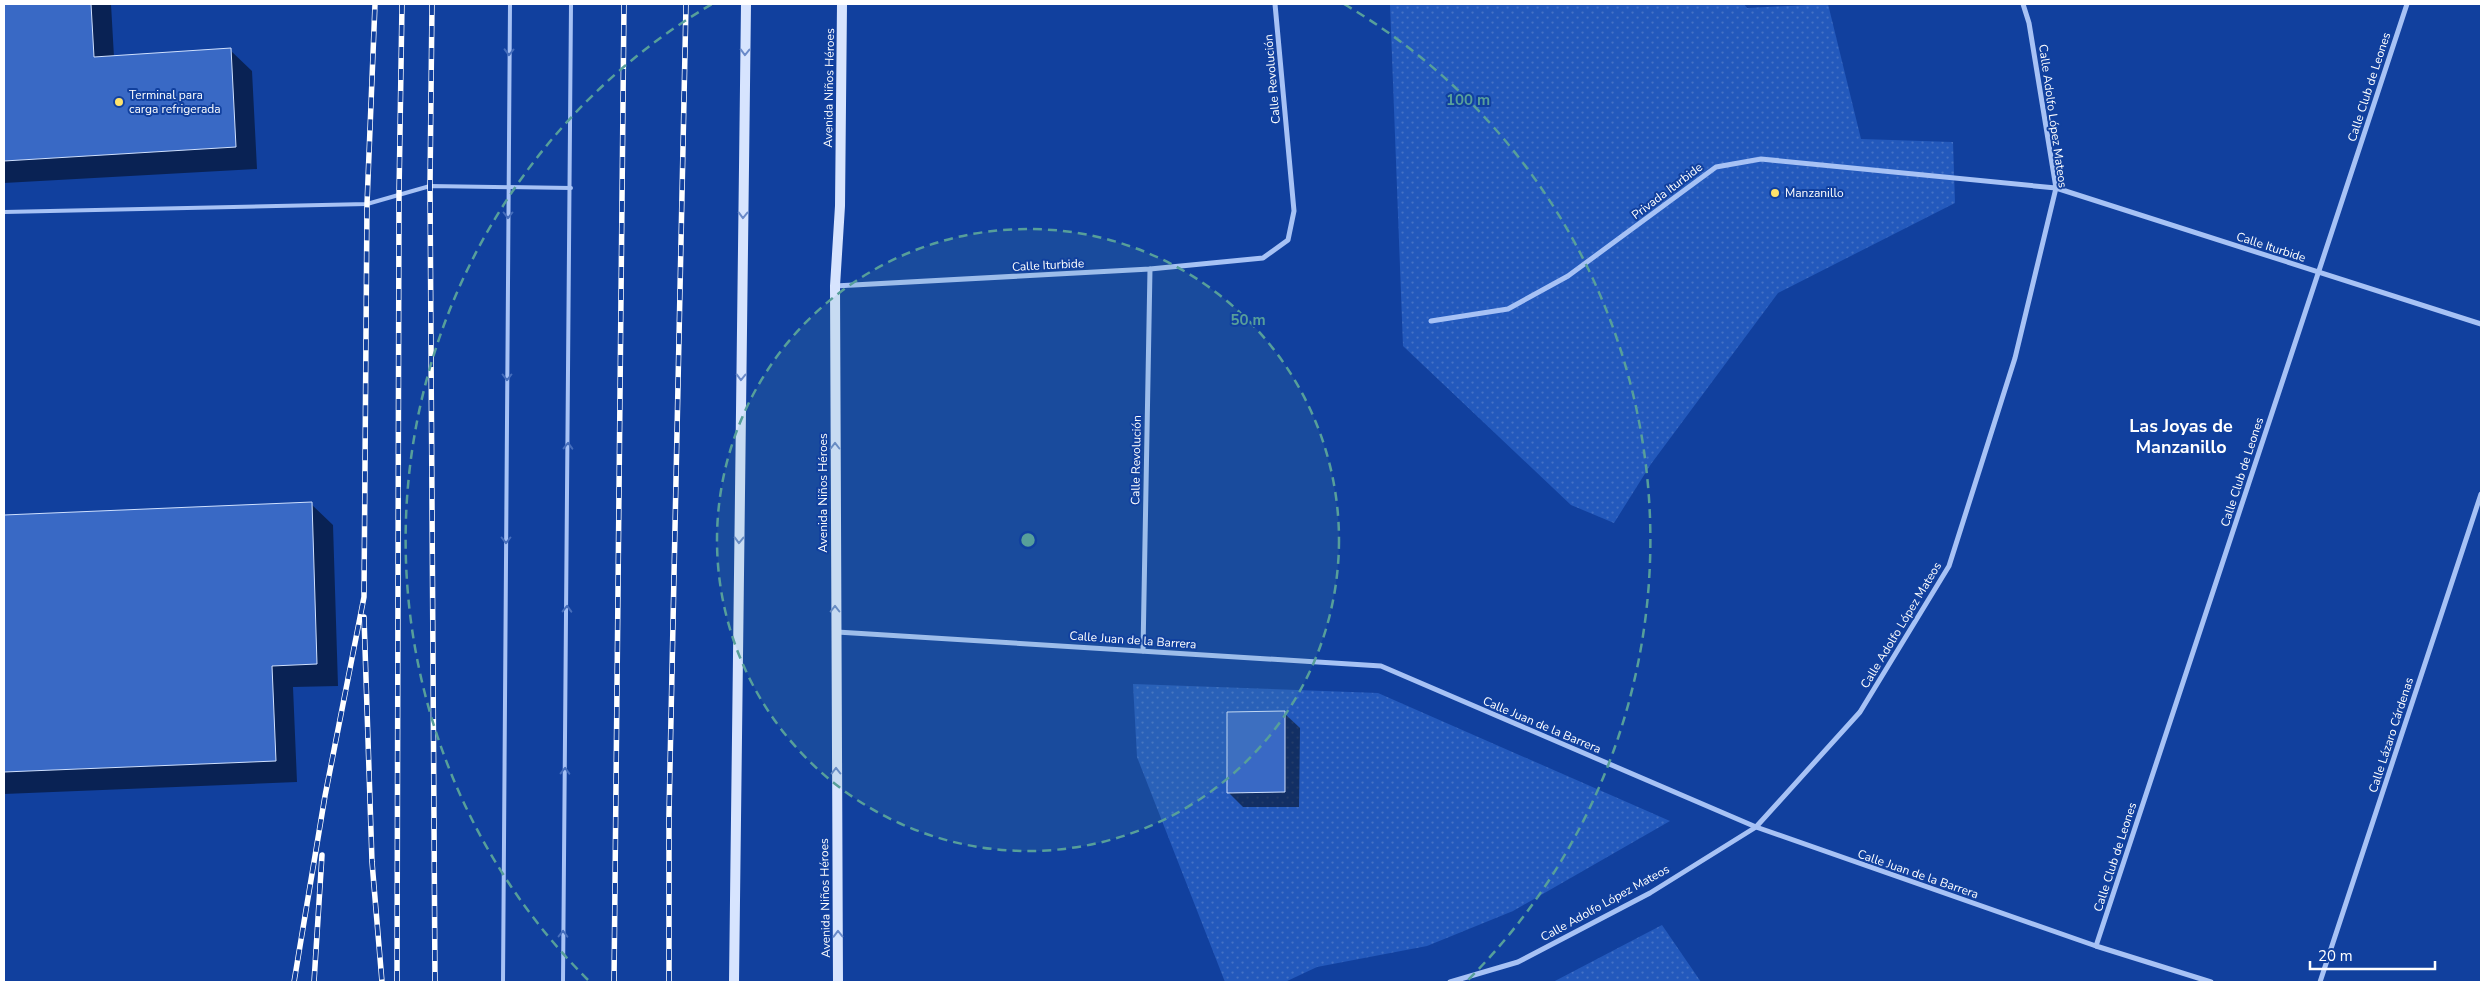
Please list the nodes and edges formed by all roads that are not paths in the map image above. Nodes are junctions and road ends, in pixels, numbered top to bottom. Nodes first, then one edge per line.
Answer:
1 (510, 4) edge
2 (571, 4) edge
3 (746, 4) edge
4 (842, 4) edge
5 (1275, 4) edge
6 (2023, 4) edge
7 (2407, 4) edge
8 (508, 186) junction
9 (571, 188) junction
10 (2056, 188) junction
11 (4, 212) edge
12 (1263, 258) joint
13 (1150, 269) junction
14 (2318, 272) junction
15 (835, 286) junction
16 (1431, 321) dead end
17 (2481, 324) edge
18 (2481, 494) edge
19 (836, 632) junction
20 (1143, 651) junction
21 (1756, 827) junction
22 (2096, 946) junction
23 (503, 982) edge
24 (563, 982) edge
25 (734, 982) edge
26 (838, 982) edge
27 (1450, 982) edge
28 (2211, 982) edge
29 (2320, 982) edge

1 -> 8 lane
2 - 9 lane
3 -> 25 main road
4 - 15 main road, Avenida Niños Héroes
5 - 12 street, Calle Revolución
6 - 10 street, Calle Adolfo López Mateos
7 - 14 street, Calle Club de Leones
8 - 9 lane
8 - 11 lane
8 -> 23 lane
24 -> 9 lane
10 - 14 street, Calle Iturbide
10 - 16 street, Privada Iturbide
10 - 21 street, Calle Adolfo López Mateos
12 - 13 street, Calle Iturbide
13 - 15 street, Calle Iturbide
13 - 20 street, Calle Revolución
14 - 17 street, Calle Iturbide
14 - 22 street, Calle Club de Leones
19 -> 15 main road, Avenida Niños Héroes
18 - 29 street, Calle Lázaro Cárdenas
19 - 20 street, Calle Juan de la Barrera
26 -> 19 main road, Avenida Niños Héroes
20 - 21 street, Calle Juan de la Barrera
21 - 22 street, Calle Juan de la Barrera
21 - 27 street, Calle Adolfo López Mateos
22 - 28 street, Calle Juan de la Barrera

